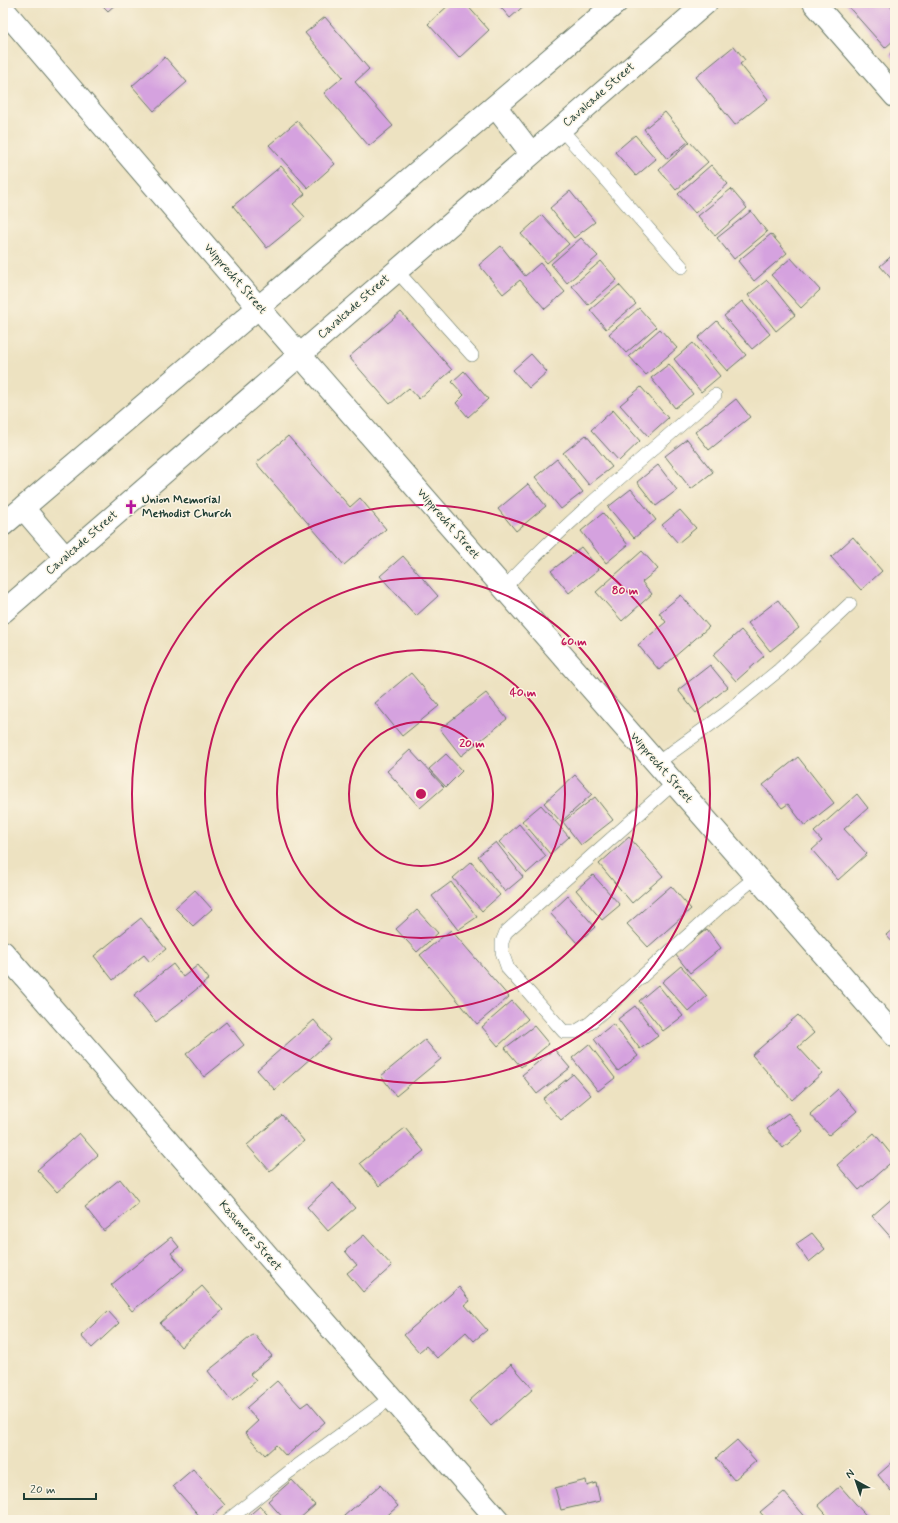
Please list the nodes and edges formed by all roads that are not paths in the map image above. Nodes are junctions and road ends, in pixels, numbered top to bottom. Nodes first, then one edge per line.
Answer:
1 (616, 3) edge
2 (706, 3) edge
3 (814, 3) edge
4 (3, 9) edge
5 (895, 96) edge
6 (494, 106) junction
7 (560, 128) junction
8 (531, 153) junction
9 (682, 267) dead end
10 (396, 270) junction
11 (258, 307) junction
12 (300, 354) junction
13 (472, 355) dead end
14 (715, 395) dead end
15 (23, 508) junction
16 (3, 525) edge
17 (65, 558) junction
18 (504, 588) junction
19 (850, 604) dead end
20 (3, 612) edge
21 (657, 763) junction
22 (674, 783) junction
23 (756, 877) junction
24 (3, 952) edge
25 (895, 1036) edge
26 (391, 1398) junction
27 (228, 1520) edge
28 (498, 1520) edge

1 - 6 street
2 - 7 street, Cavalcade Street
3 - 5 street
4 - 11 street, Wipprecht Street
6 - 8 street
6 - 11 street
7 - 8 street, Cavalcade Street
7 - 9 lane
8 - 10 street, Cavalcade Street
10 - 12 street, Cavalcade Street
10 - 13 lane
11 - 12 street, Wipprecht Street
11 - 15 street
12 - 17 street, Cavalcade Street
12 - 18 street, Wipprecht Street
14 - 18 lane
15 - 16 street
15 - 17 street
17 - 20 street, Cavalcade Street
18 - 21 street, Wipprecht Street
19 - 21 lane
21 - 22 street, Wipprecht Street
22 - 23 street, Wipprecht Street
22 - 23 lane
23 - 25 street, Wipprecht Street
24 - 26 street, Kashmere Street
26 - 27 lane
26 - 28 street, Kashmere Street

